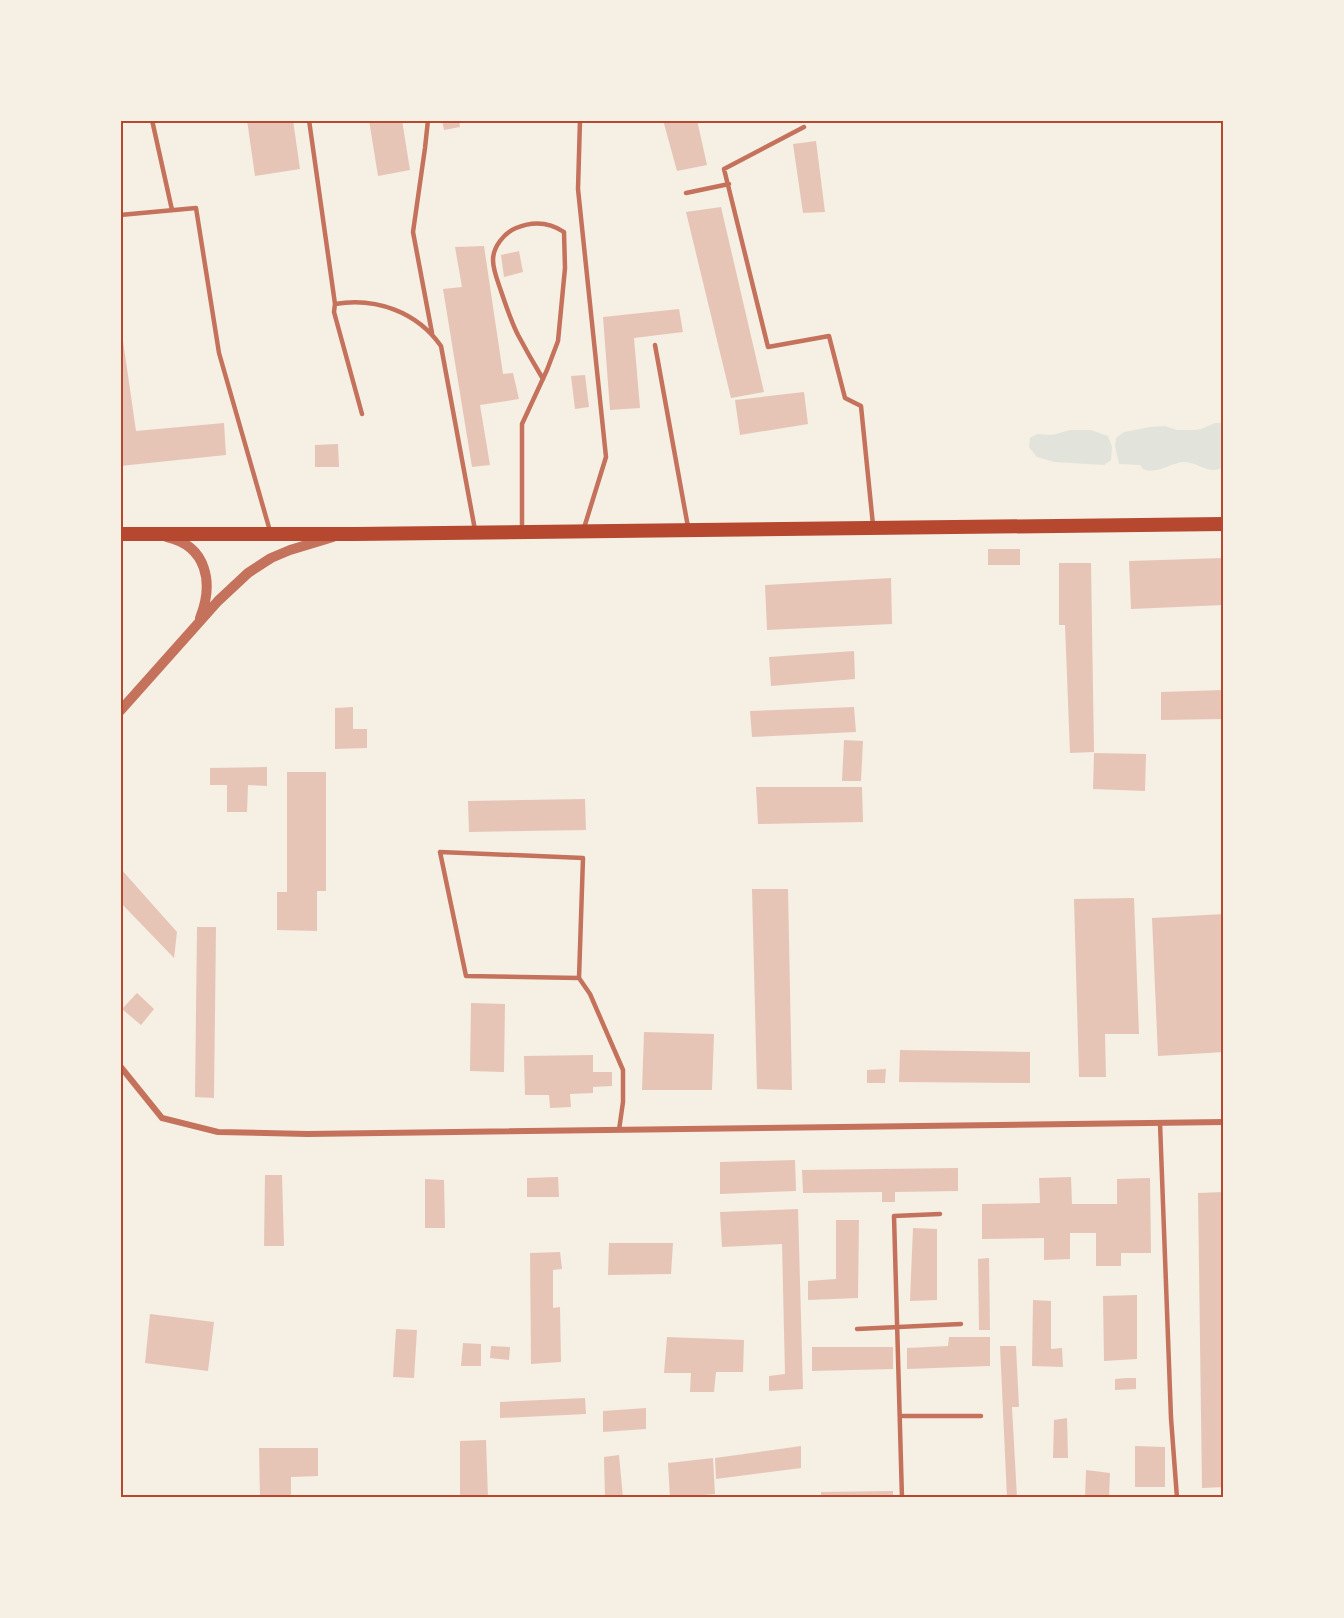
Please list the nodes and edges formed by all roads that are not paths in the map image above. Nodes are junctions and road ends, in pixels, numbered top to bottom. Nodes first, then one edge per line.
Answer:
1 (152, 120) edge
2 (309, 120) edge
3 (428, 120) edge
4 (580, 120) edge
5 (804, 127) dead end
6 (729, 184) junction
7 (686, 193) dead end
8 (172, 210) junction
9 (120, 215) edge
10 (335, 304) junction
11 (432, 333) junction
12 (655, 345) dead end
13 (543, 379) junction
14 (362, 414) dead end
15 (1224, 524) edge
16 (873, 528) junction
17 (689, 530) junction
18 (584, 531) junction
19 (475, 532) junction
20 (522, 532) junction
21 (120, 534) edge
22 (154, 534) junction
23 (271, 534) junction
24 (354, 534) junction
25 (190, 633) junction
26 (120, 711) edge
27 (579, 978) junction
28 (120, 1066) edge
29 (1224, 1122) edge
30 (1160, 1123) junction
31 (619, 1130) junction
32 (940, 1214) dead end
33 (961, 1324) dead end
34 (897, 1327) junction
35 (857, 1329) dead end
36 (900, 1416) junction
37 (981, 1416) dead end
38 (902, 1498) edge
39 (1177, 1498) edge

1 - 8 lane
2 - 10 lane
3 - 11 lane
4 - 18 lane
5 - 6 lane
6 - 7 lane
6 - 16 lane
8 - 9 lane
8 - 23 lane
10 - 11 lane
10 - 14 lane
11 - 19 lane
12 - 17 lane
13 - 13 lane
13 - 20 lane
15 - 16 main road
16 - 17 main road
17 - 18 main road
18 - 20 main road
19 - 20 main road
19 - 24 main road
21 - 22 main road
22 - 23 main road
22 - 25 street
23 - 24 main road
24 - 25 street
25 - 26 street
27 - 27 lane
27 - 31 lane
28 - 31 street
29 - 30 street
30 - 31 street
30 - 39 lane
32 - 34 lane
33 - 34 lane
34 - 35 lane
34 - 36 lane
36 - 37 lane
36 - 38 lane

